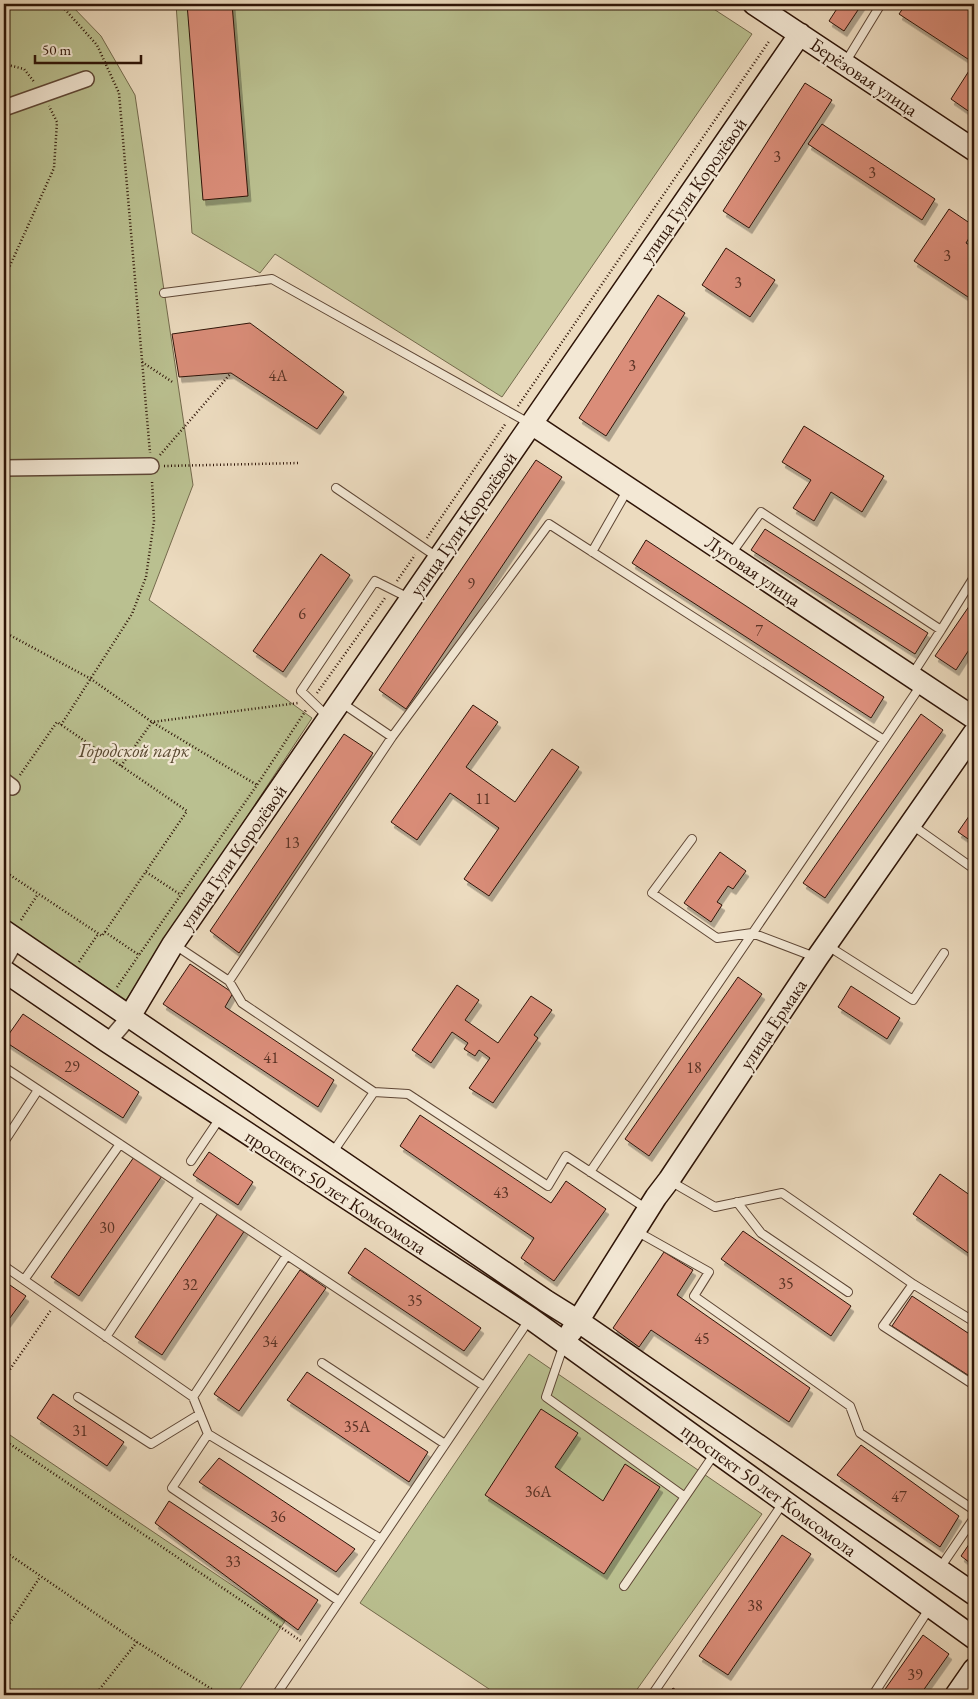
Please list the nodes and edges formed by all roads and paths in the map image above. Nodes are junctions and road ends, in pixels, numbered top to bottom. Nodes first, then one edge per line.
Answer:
1 (60, 4) edge
2 (754, 4) edge
3 (881, 4) edge
4 (800, 34) junction
5 (770, 40) dead end
6 (845, 63) junction
7 (4, 64) edge
8 (86, 79) dead end
9 (43, 94) junction
10 (4, 108) edge
11 (974, 150) edge
12 (4, 278) edge
13 (164, 293) dead end
14 (142, 362) junction
15 (231, 373) dead end
16 (174, 384) dead end
17 (513, 414) junction
18 (532, 424) junction
19 (300, 463) dead end
20 (151, 466) junction
21 (4, 468) edge
22 (336, 488) dead end
23 (628, 488) junction
24 (421, 546) junction
25 (592, 552) junction
26 (730, 556) junction
27 (439, 559) junction
28 (974, 578) edge
29 (391, 589) junction
30 (411, 599) junction
31 (941, 630) junction
32 (4, 632) edge
33 (91, 678) junction
34 (916, 680) junction
35 (312, 701) junction
36 (335, 710) junction
37 (974, 718) edge
38 (152, 722) junction
39 (61, 725) junction
40 (974, 733) edge
41 (392, 736) junction
42 (884, 740) junction
43 (121, 766) junction
44 (8, 784) edge
45 (257, 785) junction
46 (911, 824) junction
47 (692, 839) dead end
48 (974, 869) edge
49 (4, 871) edge
50 (146, 872) junction
51 (38, 894) junction
52 (181, 895) junction
53 (13, 931) edge
54 (105, 932) junction
55 (98, 933) junction
56 (752, 933) junction
57 (173, 944) junction
58 (821, 951) junction
59 (944, 953) dead end
60 (139, 955) junction
61 (72, 957) dead end
62 (4, 961) edge
63 (4, 970) edge
64 (229, 980) junction
65 (110, 982) dead end
66 (130, 1016) junction
67 (108, 1042) junction
68 (4, 1067) edge
69 (38, 1090) junction
70 (374, 1092) junction
71 (221, 1116) junction
72 (4, 1142) edge
73 (120, 1144) junction
74 (331, 1155) junction
75 (192, 1161) dead end
76 (590, 1172) junction
77 (669, 1180) junction
78 (199, 1197) junction
79 (737, 1202) junction
80 (649, 1210) junction
81 (636, 1231) junction
82 (287, 1255) junction
83 (4, 1266) edge
84 (24, 1280) junction
85 (913, 1284) junction
86 (848, 1292) dead end
87 (56, 1302) junction
88 (530, 1318) junction
89 (974, 1319) edge
90 (578, 1321) junction
91 (106, 1337) junction
92 (564, 1342) junction
93 (322, 1363) dead end
94 (4, 1378) edge
95 (974, 1385) edge
96 (484, 1386) junction
97 (78, 1397) dead end
98 (193, 1397) junction
99 (200, 1414) junction
100 (208, 1434) junction
101 (4, 1440) edge
102 (445, 1444) junction
103 (716, 1452) junction
104 (684, 1498) junction
105 (784, 1501) junction
106 (974, 1510) edge
107 (974, 1518) edge
108 (381, 1539) junction
109 (4, 1551) edge
110 (939, 1570) junction
111 (40, 1577) junction
112 (624, 1586) dead end
113 (974, 1594) edge
114 (339, 1601) junction
115 (930, 1606) junction
116 (4, 1632) edge
117 (974, 1638) edge
118 (137, 1642) junction
119 (309, 1646) junction
120 (974, 1669) edge
121 (4, 1688) edge
122 (16, 1695) edge
123 (95, 1695) edge
124 (221, 1695) edge
125 (276, 1695) edge
126 (652, 1695) edge
127 (873, 1695) edge
128 (956, 1695) edge

1 - 14 path
2 - 4 street, Берёзовая улица
3 - 6 lane
4 - 6 street, Берёзовая улица
4 - 18 street, улица Гули Королёвой
5 - 17 path
6 - 11 street, Берёзовая улица
7 - 9 path
8 - 9 street
9 - 10 street
9 - 12 path
13 - 17 lane
14 - 16 path
14 - 20 path
15 - 20 path
17 - 18 lane
17 - 24 path
18 - 23 street, Луговая улица
18 - 27 street, улица Гули Королёвой
19 - 20 path
20 - 21 street
20 - 33 path
22 - 24 lane
23 - 25 lane
23 - 26 street, Луговая улица
24 - 27 lane
24 - 29 path
25 - 41 lane
25 - 42 lane
26 - 31 lane
26 - 34 street, Луговая улица
27 - 30 street, улица Гули Королёвой
28 - 31 lane
29 - 30 lane
29 - 35 path
29 - 35 lane
30 - 36 street, улица Гули Королёвой
31 - 34 lane
32 - 33 path
33 - 38 path
33 - 39 path
34 - 37 street, Луговая улица
34 - 42 lane
35 - 36 lane
35 - 38 path
35 - 45 path
36 - 41 lane
36 - 57 street, улица Гули Королёвой
38 - 43 path
38 - 45 path
39 - 43 path
39 - 44 path
40 - 46 street, улица Ермака
41 - 64 lane
42 - 56 lane
43 - 50 path
45 - 52 path
46 - 48 lane
46 - 58 street, улица Ермака
47 - 56 lane
49 - 51 path
50 - 52 path
50 - 54 path
51 - 53 path
51 - 55 path
52 - 60 path
53 - 62 street
53 - 66 street, проспект 50 лет Комсомола
54 - 55 path
54 - 60 path
55 - 61 path
56 - 58 lane
56 - 76 lane
57 - 64 lane
57 - 66 street, улица Гули Королёвой
58 - 59 lane
58 - 77 street, улица Ермака
60 - 65 path
63 - 67 street, проспект 50 лет Комсомола
64 - 70 lane
66 - 67 street
66 - 74 street, проспект 50 лет Комсомола
67 - 71 street, проспект 50 лет Комсомола
68 - 69 lane
69 - 72 lane
69 - 73 lane
70 - 74 lane
70 - 76 lane
71 - 75 lane
71 - 88 street, проспект 50 лет Комсомола
73 - 78 lane
73 - 84 lane
74 - 90 street, проспект 50 лет Комсомола
76 - 80 lane
77 - 79 lane
77 - 80 street, улица Ермака
78 - 82 lane
78 - 91 lane
79 - 85 lane
79 - 86 lane
80 - 81 street, улица Ермака
81 - 90 street, улица Ермака
81 - 106 lane
82 - 96 lane
82 - 98 lane
83 - 84 lane
84 - 87 lane
85 - 89 lane
85 - 95 lane
87 - 91 lane
87 - 94 path
88 - 92 street, проспект 50 лет Комсомола
88 - 96 lane
90 - 92 street
90 - 110 street, проспект 50 лет Комсомола
91 - 98 lane
92 - 103 street, проспект 50 лет Комсомола
92 - 104 lane
93 - 102 lane
96 - 102 lane
97 - 99 lane
98 - 99 lane
99 - 100 lane
100 - 108 lane
100 - 114 lane
101 - 119 path
102 - 108 lane
103 - 104 lane
103 - 105 street, проспект 50 лет Комсомола
104 - 112 lane
105 - 115 street, проспект 50 лет Комсомола
105 - 126 lane
107 - 110 lane
108 - 114 lane
109 - 111 path
110 - 113 street, проспект 50 лет Комсомола
111 - 116 path
111 - 118 path
114 - 119 lane
115 - 117 street, проспект 50 лет Комсомола
115 - 127 lane
118 - 123 path
118 - 124 path
119 - 125 lane
120 - 128 street
121 - 122 path

